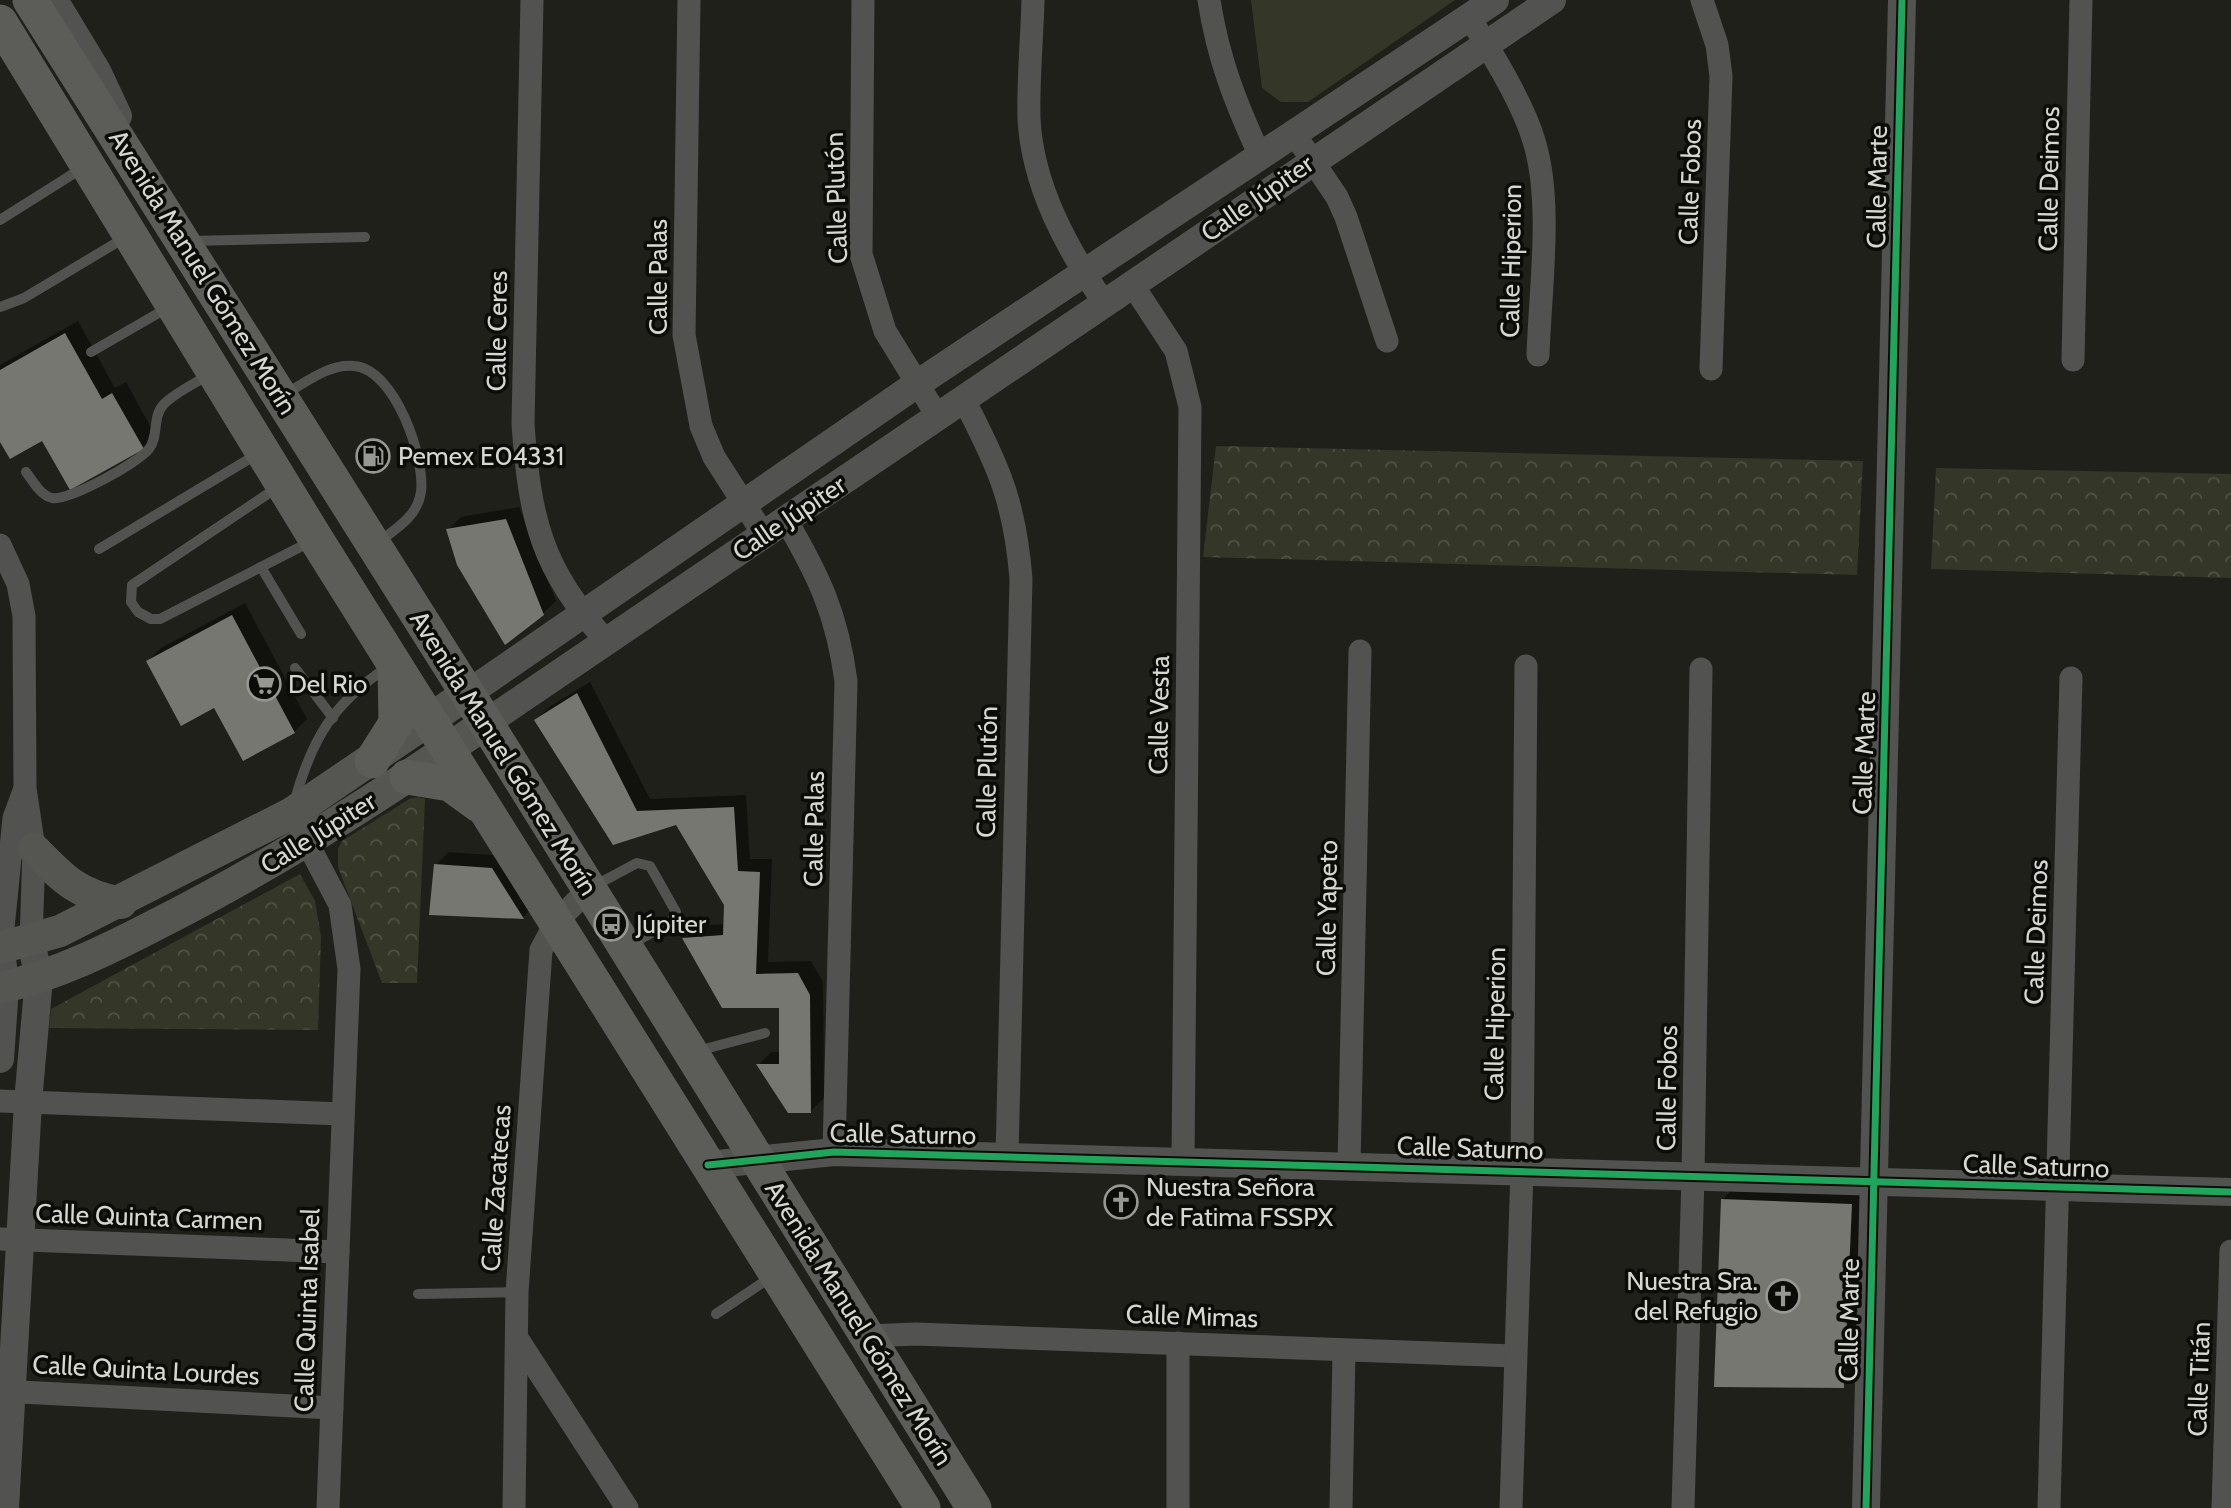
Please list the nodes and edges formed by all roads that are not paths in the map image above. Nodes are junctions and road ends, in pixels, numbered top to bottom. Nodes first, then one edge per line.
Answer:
1 (30, 0) edge
2 (54, 0) edge
3 (532, 0) edge
4 (688, 0) edge
5 (863, 0) edge
6 (1033, 0) edge
7 (1209, 0) edge
8 (1495, 0) edge
9 (1552, 0) edge
10 (1702, 0) edge
11 (1902, 0) edge
12 (2081, 0) edge
13 (1469, 17) junction
14 (0, 22) edge
15 (1487, 45) junction
16 (0, 46) edge
17 (1295, 135) junction
18 (81, 152) junction
19 (1261, 158) junction
20 (1312, 160) junction
21 (134, 161) junction
22 (0, 220) edge
23 (131, 233) junction
24 (365, 237) dead end
25 (183, 241) junction
26 (1084, 274) junction
27 (1132, 284) junction
28 (174, 304) junction
29 (1105, 304) junction
30 (0, 307) edge
31 (1387, 341) dead end
32 (91, 352) dead end
33 (1538, 355) dead end
34 (2073, 360) dead end
35 (1711, 369) dead end
36 (216, 371) junction
37 (917, 384) junction
38 (281, 396) junction
39 (964, 400) junction
40 (938, 417) junction
41 (264, 450) junction
42 (26, 471) dead end
43 (284, 483) junction
44 (744, 503) junction
45 (775, 528) junction
46 (316, 539) junction
47 (0, 545) edge
48 (374, 545) junction
49 (99, 549) dead end
50 (261, 567) junction
51 (583, 615) junction
52 (301, 634) dead end
53 (606, 641) junction
54 (1360, 651) dead end
55 (394, 662) junction
56 (1526, 666) dead end
57 (295, 668) dead end
58 (1701, 669) dead end
59 (2071, 677) dead end
60 (467, 694) junction
61 (333, 718) junction
62 (430, 720) junction
63 (486, 723) junction
64 (448, 750) junction
65 (372, 761) junction
66 (407, 777) junction
67 (486, 811) junction
68 (292, 813) junction
69 (20, 826) edge
70 (305, 841) junction
71 (589, 888) junction
72 (121, 903) junction
73 (556, 922) junction
74 (11, 946) edge
75 (625, 947) junction
76 (39, 978) junction
77 (3, 987) edge
78 (765, 1033) dead end
79 (691, 1053) junction
80 (0, 1059) edge
81 (0, 1101) edge
82 (28, 1102) junction
83 (343, 1114) junction
84 (834, 1152) junction
85 (1007, 1157) junction
86 (756, 1158) junction
87 (1183, 1161) junction
88 (708, 1165) junction
89 (1349, 1166) junction
90 (1522, 1170) junction
91 (1693, 1177) junction
92 (1873, 1182) junction
93 (2057, 1188) junction
94 (2231, 1192) edge
95 (10, 1239) edge
96 (2231, 1251) edge
97 (338, 1252) junction
98 (776, 1273) junction
99 (517, 1292) junction
100 (418, 1294) dead end
101 (716, 1314) dead end
102 (867, 1336) junction
103 (517, 1338) junction
104 (1178, 1343) junction
105 (1345, 1351) junction
106 (1514, 1356) junction
107 (6, 1391) edge
108 (332, 1408) junction
109 (5, 1508) edge
110 (328, 1508) edge
111 (514, 1508) edge
112 (628, 1508) edge
113 (923, 1508) edge
114 (974, 1508) edge
115 (1178, 1508) edge
116 (1341, 1508) edge
117 (1511, 1508) edge
118 (1683, 1508) edge
119 (1866, 1508) edge
120 (2049, 1508) edge
121 (2223, 1508) edge

1 - 21 main road, Avenida Manuel Gómez Morín
2 - 21 street
3 - 51 street, Calle Ceres
4 - 44 street, Calle Palas
5 - 37 street, Calle Plutón
6 - 26 street
7 - 19 street
8 - 13 street, Calle Júpiter
9 - 15 street, Calle Júpiter
10 - 35 street, Calle Fobos
11 - 92 street, Calle Marte
12 - 34 street, Calle Deimos
13 - 15 street, Calle Hiperion
13 - 17 street, Calle Júpiter
14 - 18 main road, Avenida Manuel Gómez Morín
15 - 20 street, Calle Júpiter
15 - 33 street, Calle Hiperion
16 - 18 street
17 - 19 street, Calle Júpiter
17 - 20 street
18 - 22 lane
18 - 23 main road, Avenida Manuel Gómez Morín
19 - 26 street, Calle Júpiter
20 - 27 street, Calle Júpiter
20 - 31 street
21 - 25 main road, Avenida Manuel Gómez Morín
23 - 28 main road, Avenida Manuel Gómez Morín
23 - 30 lane
24 - 25 lane
25 - 38 main road, Avenida Manuel Gómez Morín
26 - 29 street
26 - 37 street, Calle Júpiter
27 - 29 street, Calle Júpiter
27 - 87 street, Calle Vesta
28 - 32 lane
28 - 36 main road, Avenida Manuel Gómez Morín
29 - 39 street, Calle Júpiter
36 - 41 main road, Avenida Manuel Gómez Morín
36 - 42 lane
37 - 40 street, Calle Plutón
37 - 44 street, Calle Júpiter
38 - 48 main road, Avenida Manuel Gómez Morín
38 - 48 lane
39 - 40 street, Calle Júpiter
39 - 85 street, Calle Plutón
40 - 45 street, Calle Júpiter
41 - 43 main road, Avenida Manuel Gómez Morín
41 - 49 lane
43 - 46 main road, Avenida Manuel Gómez Morín
43 - 50 lane
44 - 45 street, Calle Palas
44 - 51 street, Calle Júpiter
45 - 53 street, Calle Júpiter
45 - 84 street, Calle Palas
46 - 50 lane
46 - 55 main road, Avenida Manuel Gómez Morín
47 - 69 street
48 - 60 main road, Avenida Manuel Gómez Morín
50 - 52 lane
51 - 53 street, Calle Ceres
51 - 60 street, Calle Júpiter
53 - 63 street, Calle Júpiter
54 - 89 street, Calle Yapeto
55 - 61 lane
55 - 62 main road, Avenida Manuel Gómez Morín
55 - 65 main road
56 - 90 street, Calle Hiperion
57 - 61 lane
58 - 91 street, Calle Fobos
59 - 93 street, Calle Deimos
60 - 62 main road, Calle Júpiter
60 - 63 main road, Avenida Manuel Gómez Morín
61 - 68 lane
62 - 64 main road, Avenida Manuel Gómez Morín
62 - 65 main road, Calle Júpiter
63 - 64 main road, Calle Júpiter
63 - 71 main road, Avenida Manuel Gómez Morín
64 - 66 main road, Calle Júpiter
64 - 67 main road, Avenida Manuel Gómez Morín
65 - 68 main road, Calle Júpiter
66 - 67 main road
66 - 70 main road, Calle Júpiter
67 - 73 main road, Avenida Manuel Gómez Morín
68 - 70 street, Calle Quinta Isabel
68 - 72 main road, Calle Júpiter
69 - 72 main road
69 - 74 street
69 - 74 street
70 - 76 main road, Calle Júpiter
70 - 83 street, Calle Quinta Isabel
71 - 73 street, Calle Zacatecas
71 - 75 main road, Avenida Manuel Gómez Morín
71 - 75 lane
72 - 74 main road, Calle Júpiter
73 - 88 main road, Avenida Manuel Gómez Morín
73 - 99 street, Calle Zacatecas
74 - 76 street
74 - 77 street
75 - 79 main road, Avenida Manuel Gómez Morín
76 - 77 main road, Calle Júpiter
76 - 82 street
77 - 80 street
78 - 79 lane
79 - 86 main road, Avenida Manuel Gómez Morín
81 - 82 street
82 - 83 street
82 - 95 street
83 - 97 street, Calle Quinta Isabel
84 - 85 street, Calle Saturno
84 - 86 street, Calle Saturno
85 - 87 street, Calle Saturno
86 - 88 street, Calle Saturno
86 - 102 main road, Avenida Manuel Gómez Morín
87 - 89 street, Calle Saturno
88 - 98 main road, Avenida Manuel Gómez Morín
89 - 90 street, Calle Saturno
90 - 91 street, Calle Saturno
90 - 106 street, Calle Hiperion
91 - 92 street, Calle Saturno
91 - 118 street, Calle Fobos
92 - 93 street, Calle Saturno
92 - 119 street, Calle Marte
93 - 94 street, Calle Saturno
93 - 120 street, Calle Saturno
95 - 97 street, Calle Quinta Carmen
95 - 107 street
96 - 121 street, Calle Titán
97 - 108 street, Calle Quinta Isabel
98 - 101 lane
98 - 113 main road, Avenida Manuel Gómez Morín
99 - 100 lane
99 - 103 street, Calle Zacatecas
102 - 104 street, Calle Mimas
102 - 114 main road, Avenida Manuel Gómez Morín
103 - 111 street, Calle Zacatecas
103 - 112 street
104 - 105 street, Calle Mimas
104 - 115 street
105 - 106 street, Calle Mimas
105 - 116 street
106 - 117 street, Calle Hiperion
107 - 108 street, Calle Quinta Lourdes
107 - 109 street
108 - 110 street, Calle Quinta Isabel

